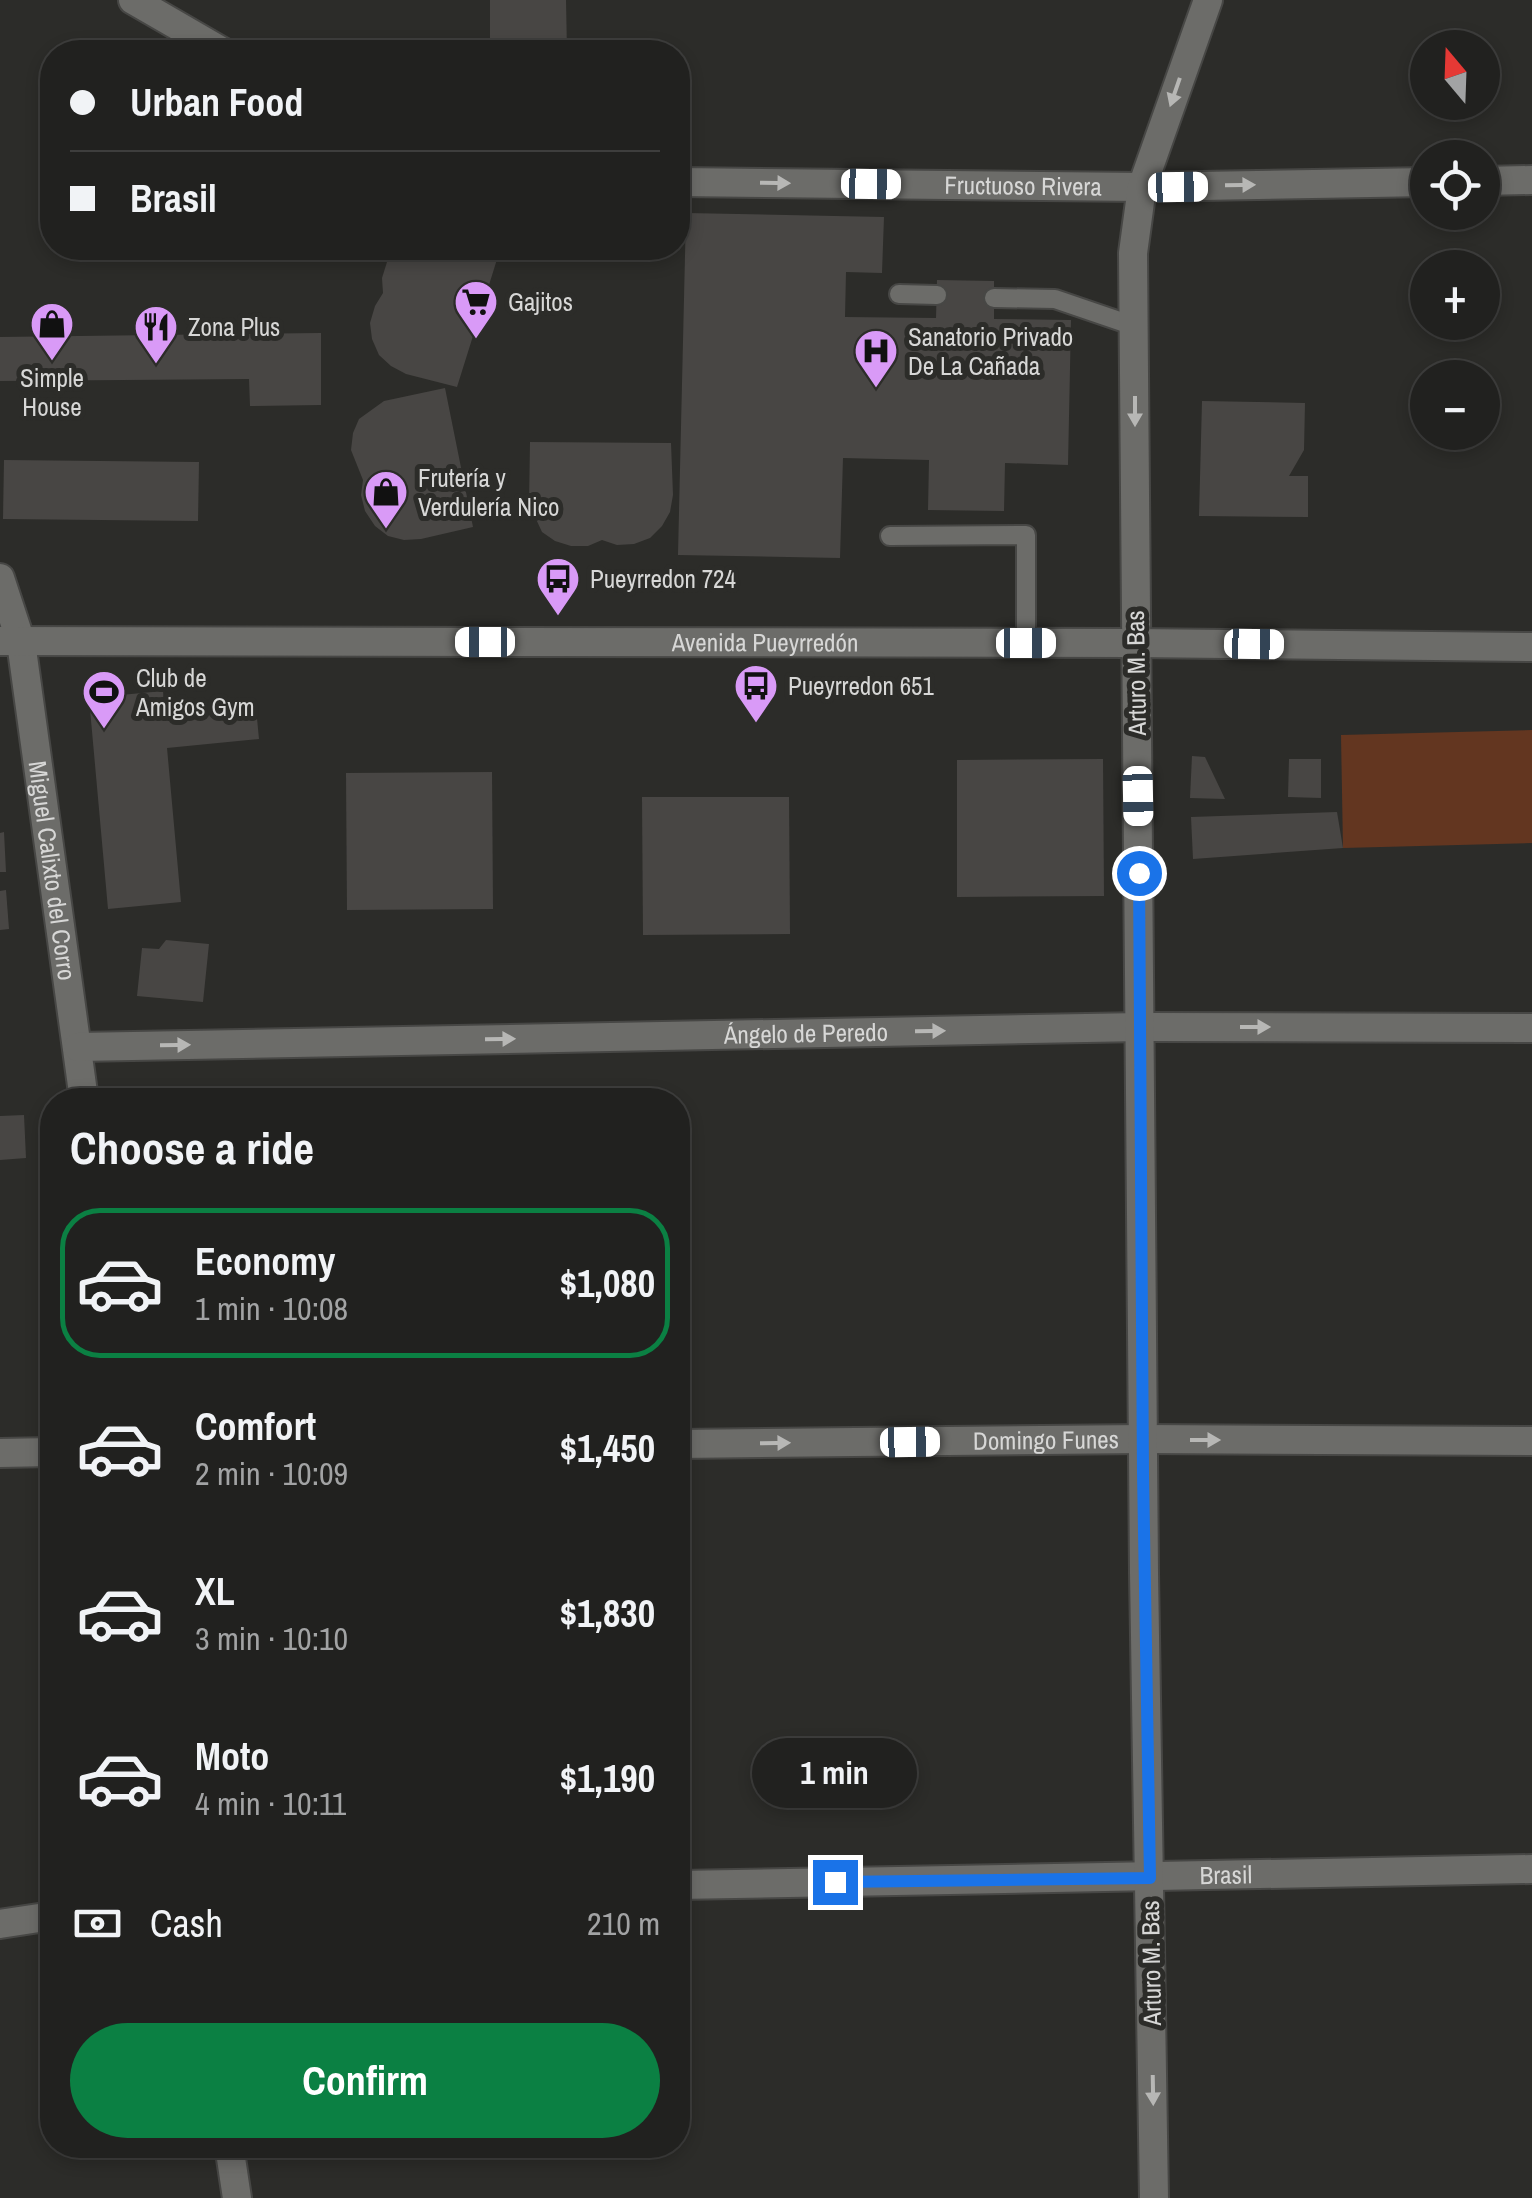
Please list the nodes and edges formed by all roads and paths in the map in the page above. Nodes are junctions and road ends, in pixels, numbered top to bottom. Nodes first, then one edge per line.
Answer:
1 (133, 0) edge
2 (1208, 0) edge
3 (202, 40) edge
4 (1532, 180) edge
5 (1500, 181) edge
6 (690, 182) edge
7 (1410, 182) edge
8 (1142, 188) junction
9 (899, 294) dead end
10 (937, 296) dead end
11 (994, 298) dead end
12 (1134, 326) junction
13 (890, 536) dead end
14 (0, 578) edge
15 (10, 642) edge
16 (1026, 643) junction
17 (1135, 643) junction
18 (1532, 647) edge
19 (1142, 1027) junction
20 (1532, 1028) edge
21 (78, 1047) junction
22 (83, 1088) edge
23 (1143, 1439) junction
24 (1532, 1441) edge
25 (690, 1444) edge
26 (40, 1452) edge
27 (0, 1453) edge
28 (1532, 1869) edge
29 (1150, 1878) junction
30 (690, 1885) edge
31 (40, 1918) edge
32 (0, 1924) edge
33 (231, 2158) edge
34 (237, 2198) edge
35 (1154, 2198) edge

1 - 3 street
2 -> 8 street, Arturo M. Bas
4 - 5 street
6 -> 8 street, Fructuoso Rivera
8 -> 7 street, Fructuoso Rivera
8 - 12 street, Arturo M. Bas
9 - 10 lane
11 - 12 lane
12 -> 17 street, Arturo M. Bas
13 - 16 lane
14 - 15 street, Miguel Calixto del Corro
15 - 16 street, Avenida Pueyrredón
15 - 21 street, Miguel Calixto del Corro
16 - 17 street, Avenida Pueyrredón
17 - 18 street, Avenida Pueyrredón
17 - 19 street, Arturo M. Bas
19 -> 20 street, Ángelo de Peredo
21 -> 19 street, Ángelo de Peredo
19 - 23 street, Arturo M. Bas
21 - 22 street, Miguel Calixto del Corro
23 -> 24 street, Domingo Funes
25 -> 23 street, Domingo Funes
23 - 29 street, Arturo M. Bas
26 - 27 street
28 - 29 street, Brasil
29 - 30 street, Brasil
29 -> 35 street, Arturo M. Bas
31 - 32 street
33 - 34 street

